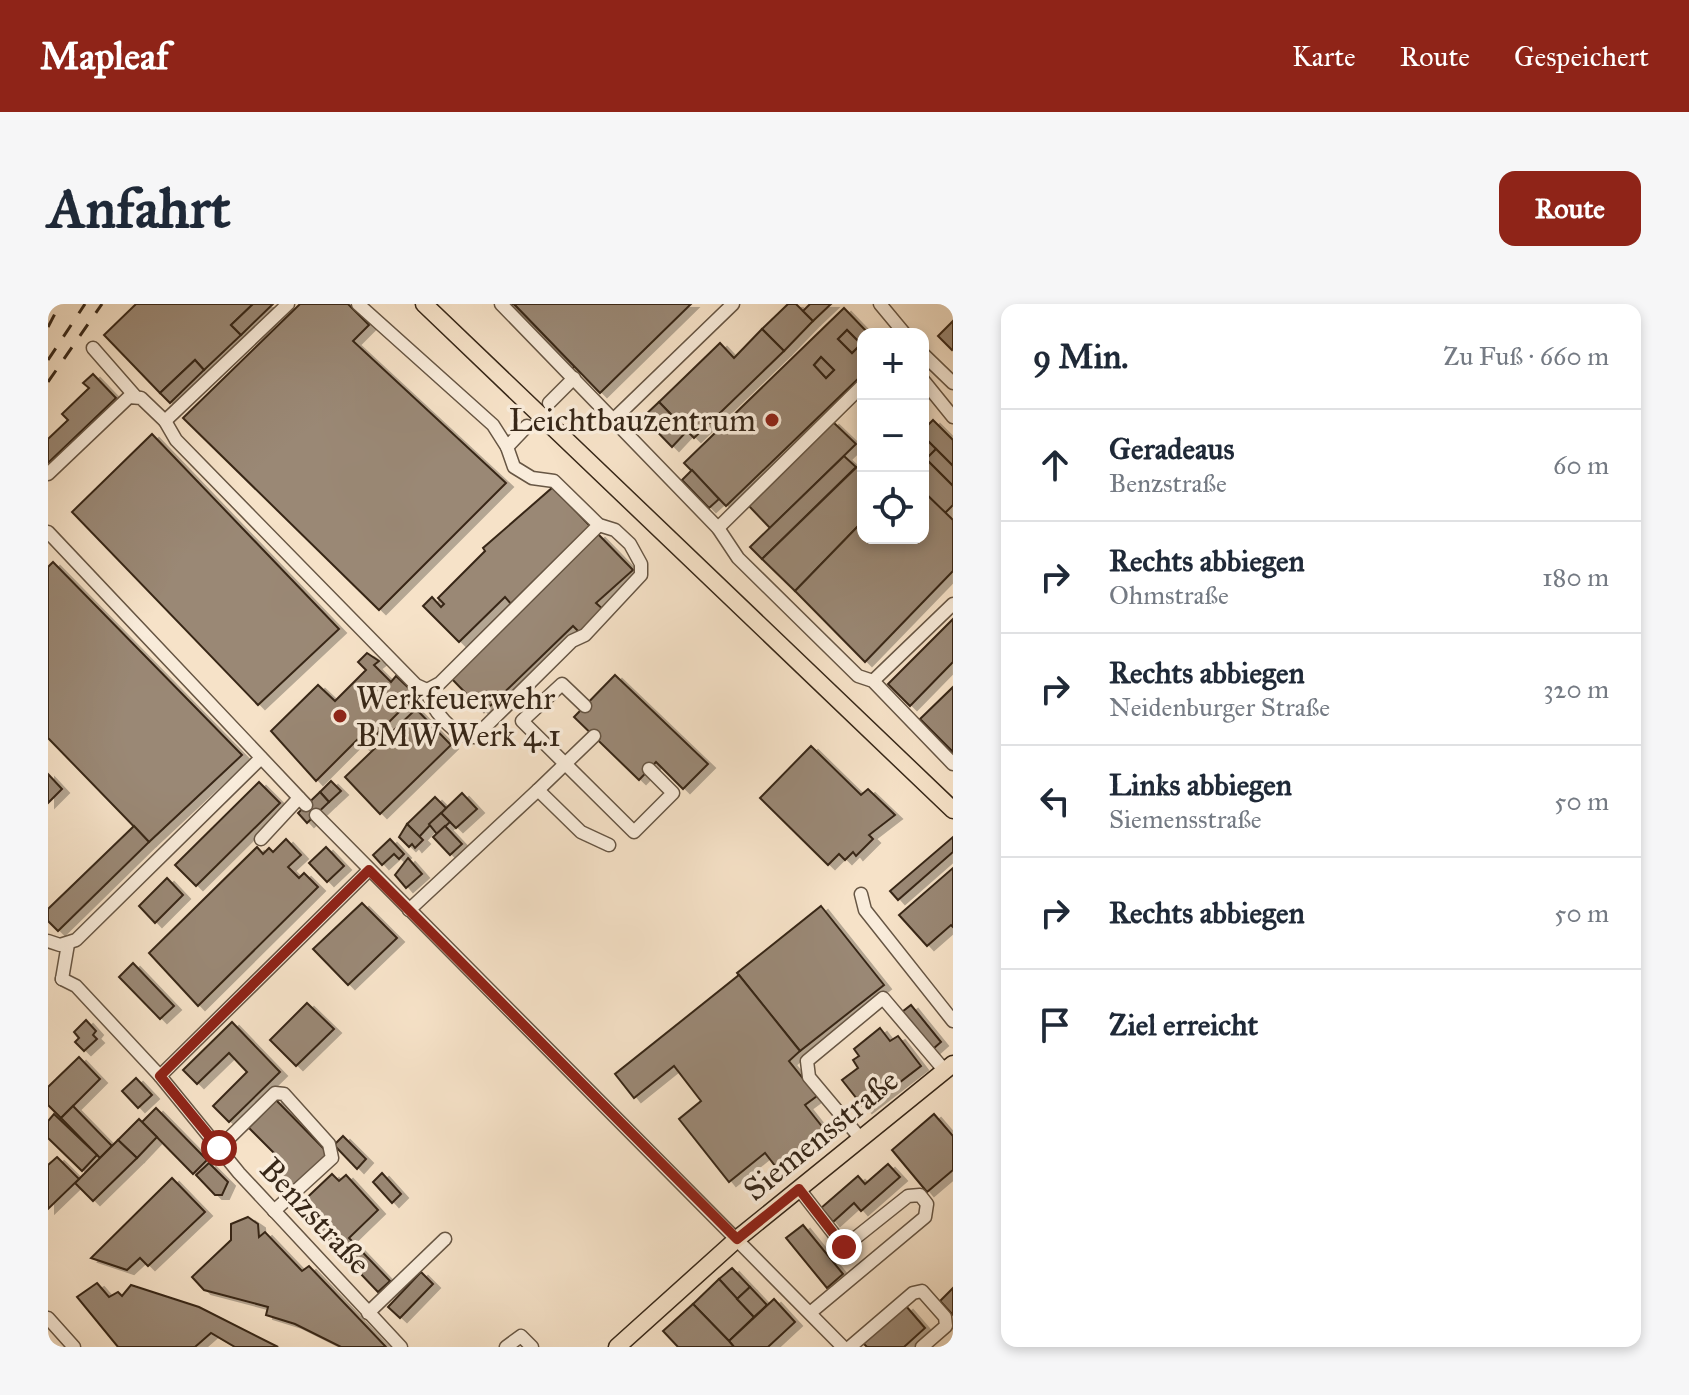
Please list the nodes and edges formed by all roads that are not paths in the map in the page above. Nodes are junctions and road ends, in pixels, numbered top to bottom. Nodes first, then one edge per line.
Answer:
1 (288, 304) edge
2 (358, 304) edge
3 (424, 304) edge
4 (501, 304) edge
5 (880, 304) edge
6 (730, 305) edge
7 (900, 328) edge
8 (93, 348) dead end
9 (929, 360) edge
10 (574, 378) junction
11 (953, 383) edge
12 (929, 387) edge
13 (857, 391) edge
14 (135, 396) junction
15 (549, 403) dead end
16 (953, 417) edge
17 (614, 419) junction
18 (165, 421) junction
19 (527, 426) dead end
20 (507, 447) junction
21 (48, 474) edge
22 (599, 525) junction
23 (718, 528) junction
24 (48, 532) edge
25 (953, 604) edge
26 (873, 681) junction
27 (427, 690) junction
28 (585, 706) dead end
29 (594, 736) dead end
30 (261, 758) junction
31 (565, 764) junction
32 (953, 764) edge
33 (649, 769) dead end
34 (538, 790) junction
35 (307, 806) junction
36 (953, 810) edge
37 (261, 839) dead end
38 (609, 845) dead end
39 (369, 870) junction
40 (861, 894) dead end
41 (409, 910) junction
42 (48, 941) edge
43 (68, 944) junction
44 (62, 979) junction
45 (48, 982) edge
46 (953, 1021) edge
47 (949, 1067) edge
48 (160, 1076) junction
49 (861, 1139) junction
50 (219, 1148) junction
51 (799, 1189) junction
52 (274, 1211) junction
53 (445, 1239) dead end
54 (737, 1239) junction
55 (844, 1247) junction
56 (862, 1269) junction
57 (368, 1313) junction
58 (810, 1313) junction
59 (48, 1318) edge
60 (74, 1347) edge
61 (401, 1347) edge
62 (506, 1347) edge
63 (532, 1347) edge
64 (617, 1347) edge
65 (843, 1347) edge
66 (850, 1347) edge
67 (922, 1347) edge

1 - 18 street
2 - 20 street
3 - 36 main road
4 - 10 street
5 - 7 street
6 - 17 street
8 - 14 street
9 - 11 street
10 - 15 street
10 - 17 street
12 - 16 street
13 - 23 street
14 - 18 street
14 - 21 street
17 - 23 street
18 - 27 street
19 - 20 street
20 - 22 street
22 - 27 street
22 - 27 street
23 - 26 street
24 - 30 street
25 - 26 street
26 - 32 street
28 - 31 street
29 - 31 street
30 - 35 street
30 - 43 street
31 - 33 street
31 - 34 street
34 - 38 street
34 - 41 street
35 - 37 street
35 - 39 street
39 - 41 street
39 - 48 street
40 - 46 street
41 - 54 street
42 - 43 street
43 - 44 street
44 - 45 street
44 - 48 street, Benzstraße
47 - 49 main road, Siemensstraße
47 - 49 street
48 - 50 street, Benzstraße
49 - 51 main road, Siemensstraße
50 - 52 street, Benzstraße
50 - 52 street
51 - 54 main road, Siemensstraße
51 - 55 street
52 - 57 street, Benzstraße
53 - 57 street
54 - 58 street
54 - 64 main road, Siemensstraße
55 - 56 street
55 - 56 street
56 - 58 street
57 - 61 street, Benzstraße
58 - 65 street
59 - 60 street
62 - 63 street
66 - 67 street

